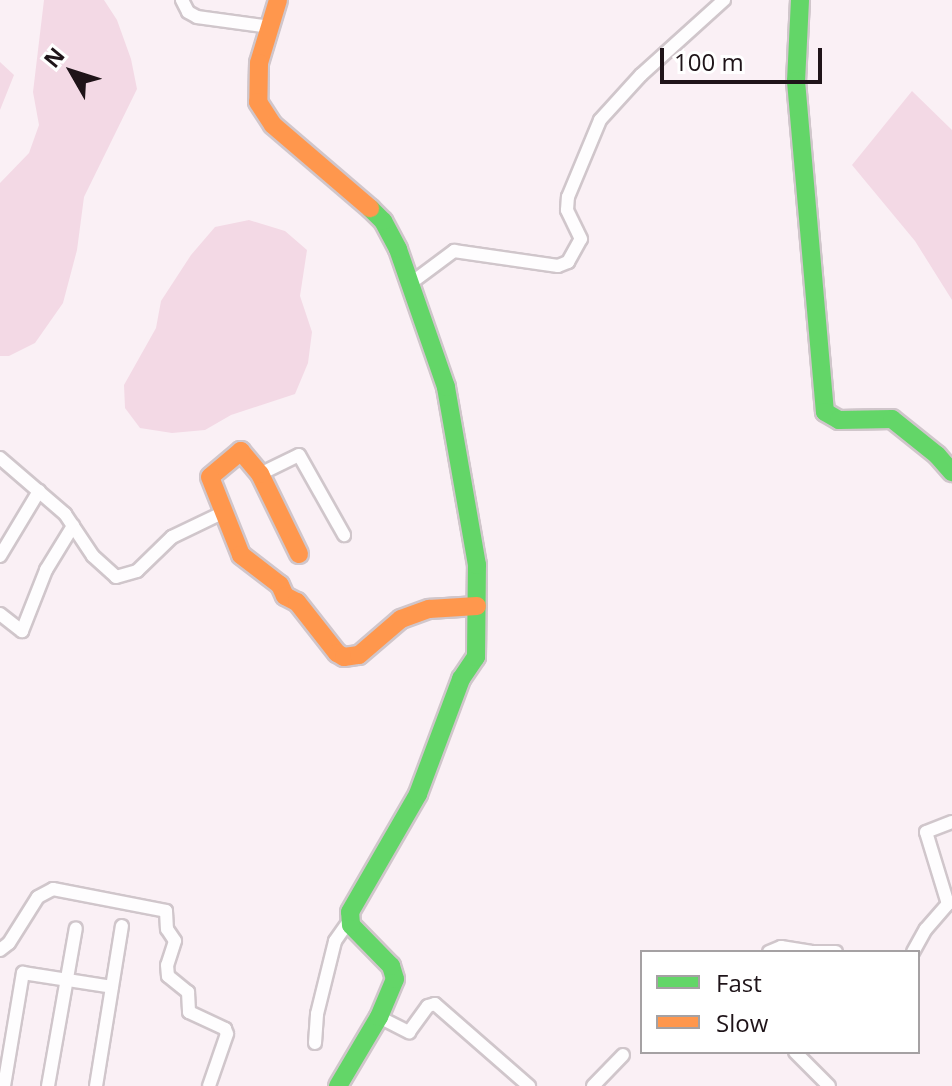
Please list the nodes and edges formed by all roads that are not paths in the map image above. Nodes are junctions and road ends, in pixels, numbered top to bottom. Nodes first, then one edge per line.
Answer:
1 (182, 0) edge
2 (278, 0) edge
3 (800, 0) edge
4 (721, 1) edge
5 (270, 27) junction
6 (411, 283) junction
7 (0, 458) edge
8 (952, 472) edge
9 (260, 474) junction
10 (39, 491) junction
11 (224, 512) junction
12 (73, 526) junction
13 (344, 535) dead end
14 (299, 554) dead end
15 (0, 556) edge
16 (477, 606) junction
17 (0, 614) edge
18 (952, 822) edge
19 (349, 921) junction
20 (122, 926) dead end
21 (76, 928) dead end
22 (0, 950) edge
23 (774, 950) edge
24 (799, 950) edge
25 (914, 950) edge
26 (68, 980) junction
27 (112, 987) junction
28 (379, 1017) junction
29 (315, 1043) dead end
30 (797, 1054) edge
31 (623, 1055) dead end
32 (4, 1086) edge
33 (48, 1086) edge
34 (96, 1086) edge
35 (209, 1086) edge
36 (338, 1086) edge
37 (529, 1086) edge
38 (593, 1086) edge
39 (829, 1086) edge

1 - 5 street
2 - 5 street
3 - 8 street
4 - 6 street
5 - 6 street
6 - 16 street
7 - 10 street
9 - 11 street
9 - 13 street
9 - 14 street
10 - 12 street
10 - 15 street
11 - 12 street
11 - 16 street
12 - 17 street
16 - 19 street
18 - 25 street
19 - 28 street
19 - 29 street
20 - 27 street
21 - 26 street
22 - 35 street
23 - 24 street
26 - 27 street
26 - 32 street
26 - 33 street
27 - 34 street
28 - 36 street
28 - 37 street
30 - 39 street
31 - 38 street

